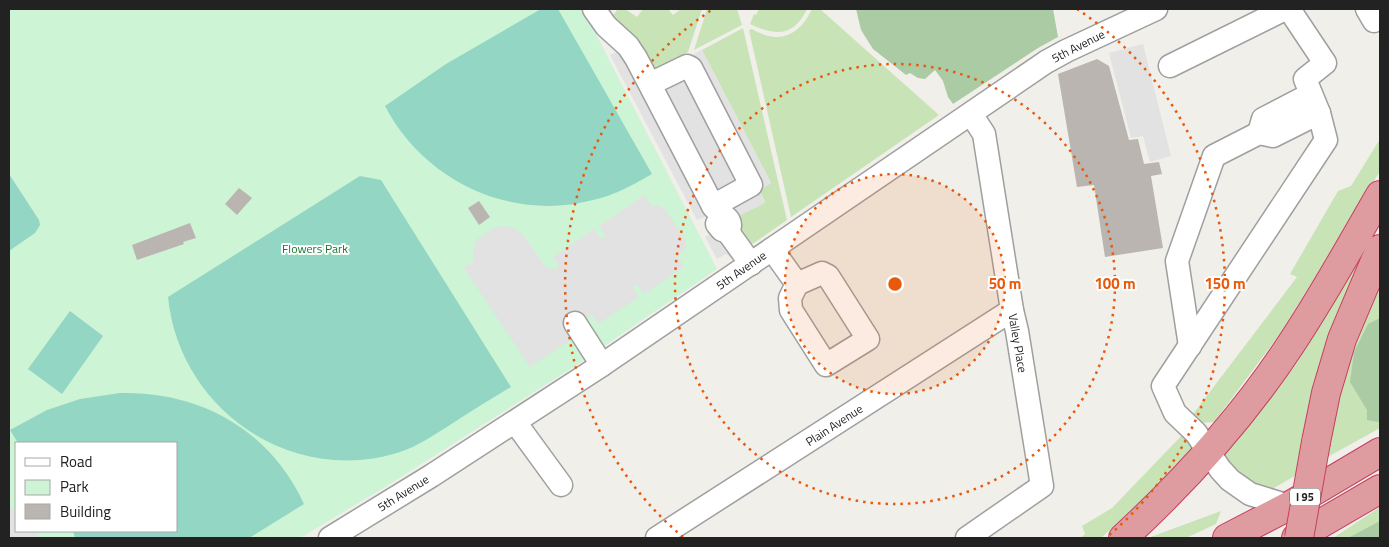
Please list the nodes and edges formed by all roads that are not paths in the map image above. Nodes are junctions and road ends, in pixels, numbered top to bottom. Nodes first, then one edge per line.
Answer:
1 (594, 9) edge
2 (1156, 9) edge
3 (1285, 9) edge
4 (1289, 9) edge
5 (1170, 66) dead end
6 (650, 84) junction
7 (1315, 103) junction
8 (971, 114) junction
9 (1380, 195) edge
10 (714, 208) junction
11 (772, 249) junction
12 (1380, 249) edge
13 (750, 264) junction
14 (797, 284) dead end
15 (1012, 310) junction
16 (575, 323) dead end
17 (1190, 346) junction
18 (602, 365) junction
19 (515, 422) junction
20 (1208, 452) junction
21 (1380, 452) edge
22 (561, 485) dead end
23 (1380, 489) edge
24 (1289, 506) junction
25 (355, 532) edge
26 (330, 538) edge
27 (656, 538) edge
28 (967, 538) edge
29 (1123, 538) edge
30 (1227, 538) edge
31 (1297, 538) edge

1 - 6 street
2 - 8 street, 5th Avenue
3 - 5 street
4 - 7 street
6 - 10 street
6 - 10 street
7 - 17 street
7 - 17 street
8 - 11 street, 5th Avenue
8 - 15 street, Valley Place
9 - 20 highway
10 - 13 street
11 - 13 street, 5th Avenue
11 - 14 street
12 - 31 highway, bridge
13 - 18 street, 5th Avenue
15 - 27 street, Plain Avenue
15 - 28 street, Valley Place
16 - 18 street
17 - 20 street
18 - 19 street, 5th Avenue
19 - 22 street
19 - 25 street, 5th Avenue
20 - 24 street
20 - 29 highway
21 - 24 highway, I 95
23 - 31 highway, I 95
24 - 30 highway, I 95
25 - 26 street, 5th Avenue

